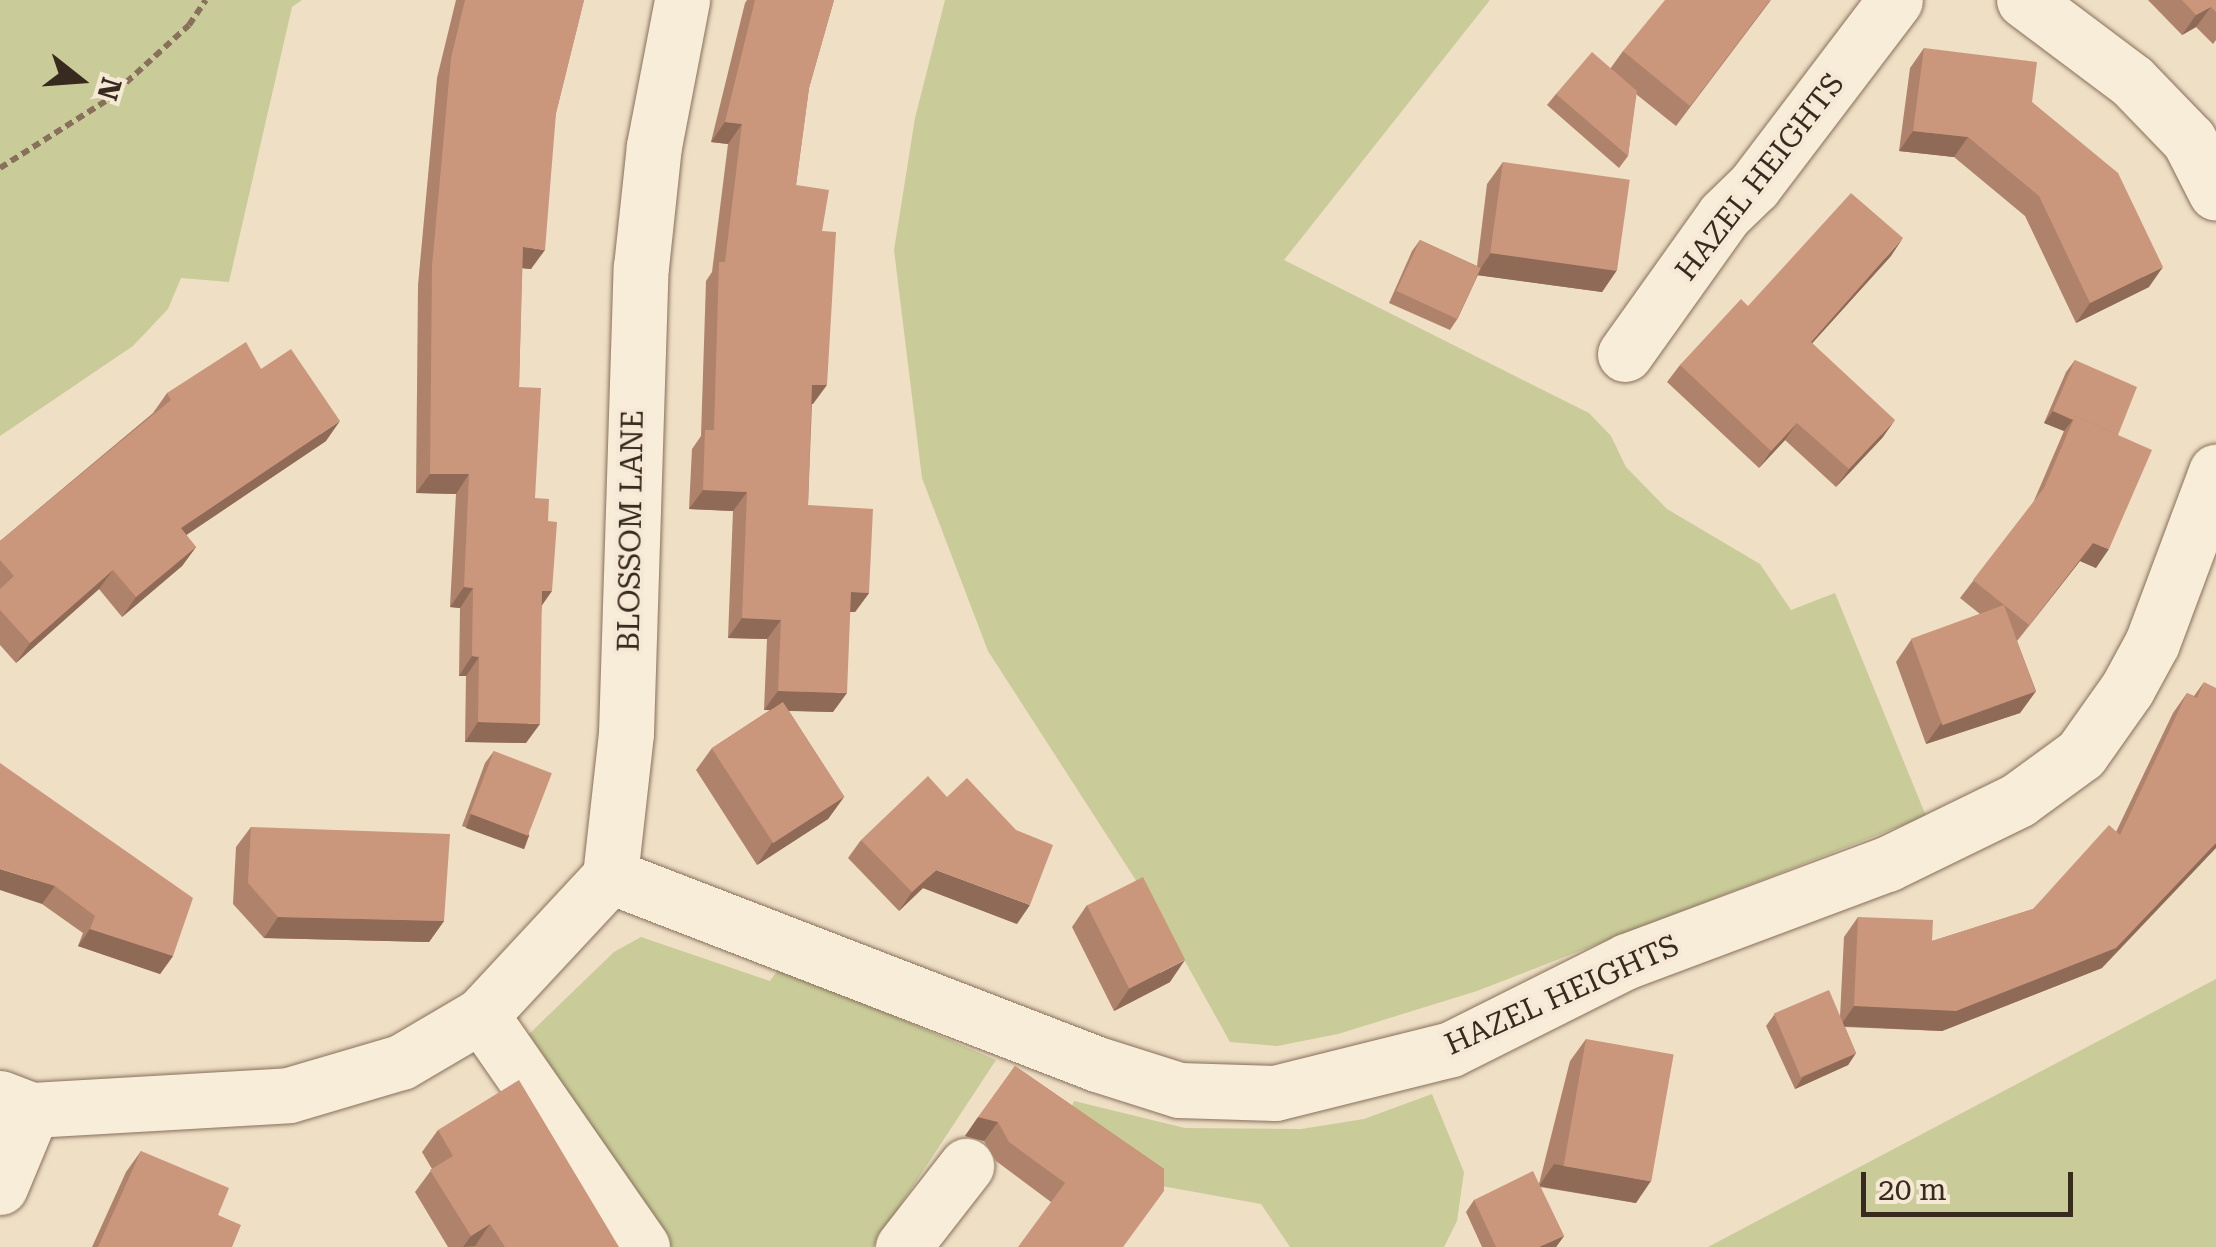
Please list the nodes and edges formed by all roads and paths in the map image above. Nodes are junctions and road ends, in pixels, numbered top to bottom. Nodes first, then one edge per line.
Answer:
1 (206, 0) edge
2 (682, 0) edge
3 (1895, 0) edge
4 (2024, 0) edge
5 (0, 168) edge
6 (2216, 193) edge
7 (1625, 354) dead end
8 (2216, 472) edge
9 (610, 876) junction
10 (482, 1015) junction
11 (16, 1104) edge
12 (966, 1166) dead end
13 (0, 1188) edge
14 (642, 1247) edge
15 (904, 1247) edge

1 - 5 path
2 - 9 street, BLOSSOM LANE
3 - 7 street, HAZEL HEIGHTS
4 - 6 street
8 - 9 street, HAZEL HEIGHTS
9 - 10 street
10 - 11 street
10 - 14 street
11 - 13 street
12 - 15 street

